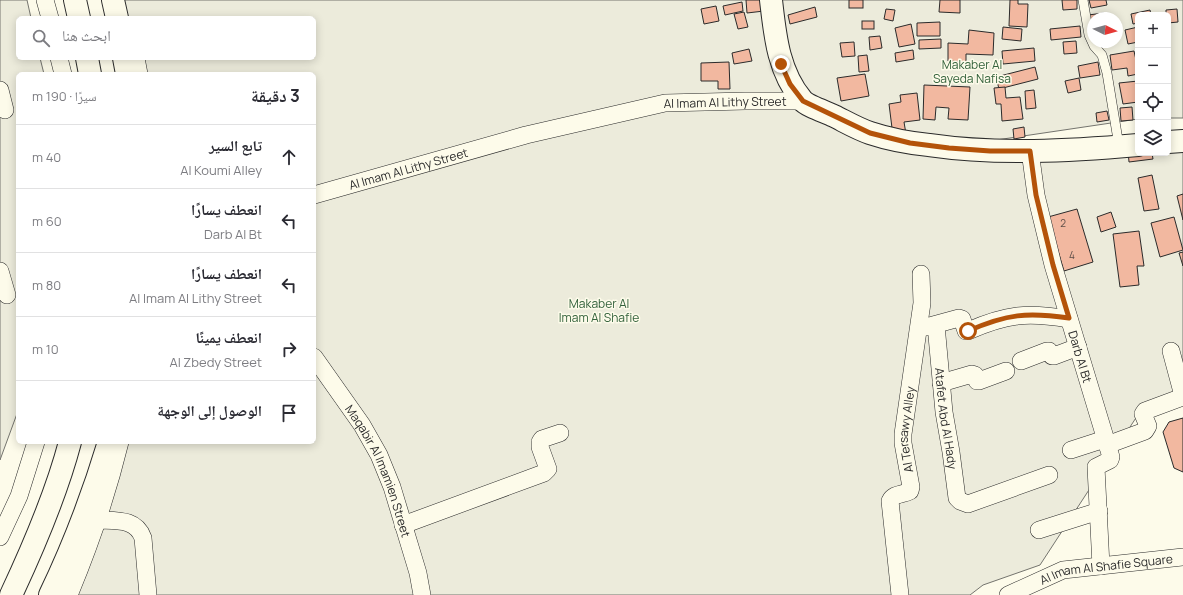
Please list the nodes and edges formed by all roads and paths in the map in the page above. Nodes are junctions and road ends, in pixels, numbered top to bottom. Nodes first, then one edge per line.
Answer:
1 (45, 0) edge
2 (75, 0) edge
3 (113, 0) edge
4 (124, 0) edge
5 (771, 0) edge
6 (1083, 0) edge
7 (49, 16) edge
8 (79, 16) edge
9 (117, 16) edge
10 (128, 16) edge
11 (60, 60) edge
12 (87, 60) edge
13 (124, 60) edge
14 (136, 60) edge
15 (62, 72) edge
16 (90, 72) edge
17 (127, 72) edge
18 (139, 72) edge
19 (0, 90) edge
20 (803, 101) junction
21 (8, 109) edge
22 (1183, 141) edge
23 (1171, 142) edge
24 (1129, 146) edge
25 (1030, 151) junction
26 (316, 194) edge
27 (0, 271) edge
28 (921, 274) dead end
29 (8, 294) edge
30 (1069, 318) junction
31 (936, 325) junction
32 (919, 329) junction
33 (1078, 347) junction
34 (1171, 351) dead end
35 (316, 360) edge
36 (1021, 361) dead end
37 (1006, 371) dead end
38 (941, 384) junction
39 (560, 433) dead end
40 (1106, 442) junction
41 (35, 444) edge
42 (69, 444) edge
43 (108, 444) edge
44 (119, 444) edge
45 (1071, 450) dead end
46 (1049, 475) dead end
47 (1099, 511) junction
48 (98, 520) junction
49 (403, 525) junction
50 (1039, 530) dead end
51 (0, 537) edge
52 (1183, 557) edge
53 (1101, 566) junction
54 (10, 595) edge
55 (50, 595) edge
56 (69, 595) edge
57 (148, 595) edge
58 (422, 595) edge
59 (900, 595) edge
60 (1008, 595) edge

1 - 7 street
2 - 8 main road
3 - 9 main road
4 - 10 street
5 - 20 main road
6 - 24 lane
11 - 15 street
12 - 16 main road
13 - 17 main road
14 - 18 street
19 - 21 street
20 - 25 main road, Al Imam Al Lithy Street
20 - 26 street, Al Imam Al Lithy Street
22 - 23 main road
24 - 25 main road, Al Imam Al Lithy Street
25 - 30 street, Darb Al Bt
27 - 29 street
28 - 32 street, Al Tersawy Alley
30 - 31 street
30 - 33 street, Darb Al Bt
31 - 32 street
31 - 38 street, Atafet Abd Al Hady
32 - 59 street, Al Tersawy Alley
33 - 36 street
33 - 40 street, Darb Al Bt
34 - 40 street
35 - 49 street, Maqabir Al Imamien Street
37 - 38 street
38 - 46 street, Atafet Abd Al Hady
39 - 49 street
40 - 45 street
40 - 47 street, Darb Al Bt
41 - 51 street
42 - 54 main road
43 - 55 main road
44 - 48 street
47 - 50 street
47 - 53 street, Darb Al Bt
48 - 56 street
48 - 57 street
49 - 58 street, Maqabir Al Imamien Street
52 - 53 street, Al Imam Al Shafie Square
53 - 60 street, Al Imam Al Shafie Square

